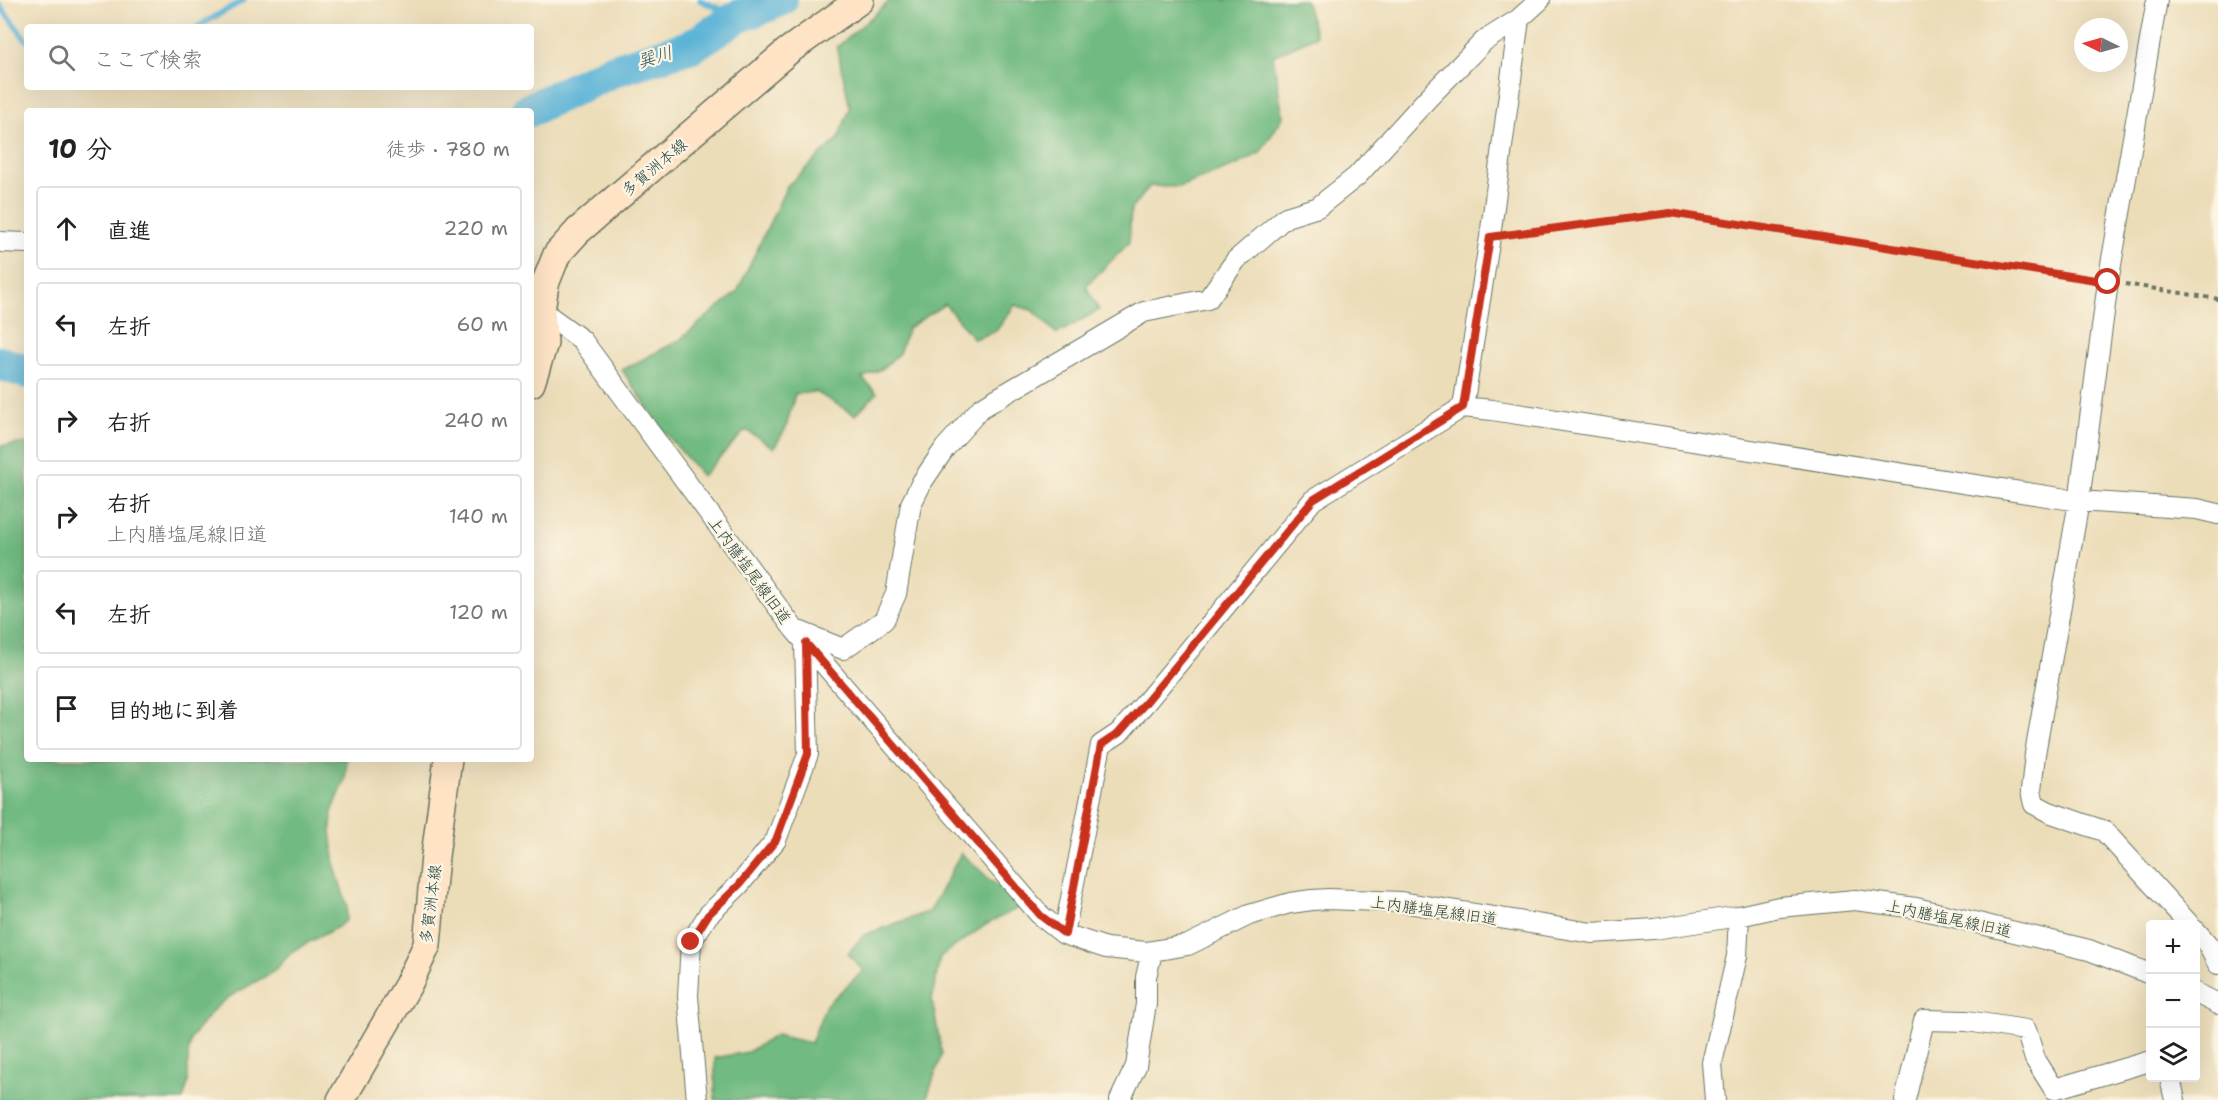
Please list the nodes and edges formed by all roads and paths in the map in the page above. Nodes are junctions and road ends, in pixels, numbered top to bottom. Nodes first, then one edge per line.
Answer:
1 (860, 0) edge
2 (1540, 0) edge
3 (2157, 0) edge
4 (1519, 19) junction
5 (1490, 237) junction
6 (0, 242) edge
7 (24, 243) edge
8 (2108, 282) junction
9 (2218, 299) edge
10 (536, 307) edge
11 (534, 374) edge
12 (1463, 407) junction
13 (2079, 501) junction
14 (2218, 514) edge
15 (800, 636) junction
16 (448, 762) edge
17 (1739, 916) junction
18 (2185, 920) edge
19 (1065, 934) junction
20 (2200, 936) edge
21 (1152, 952) junction
22 (2218, 964) edge
23 (2146, 972) edge
24 (2200, 995) edge
25 (2218, 1004) edge
26 (2146, 1062) edge
27 (2171, 1082) edge
28 (341, 1100) edge
29 (697, 1100) edge
30 (1120, 1100) edge
31 (1715, 1100) edge
32 (1905, 1100) edge
33 (2175, 1100) edge

1 - 10 main road, 多賀洲本線
2 - 4 street
3 - 8 street
4 - 5 street
4 - 15 street
5 - 8 path
5 - 12 street
6 - 7 street
8 - 9 path
8 - 13 street
10 - 11 main road, 多賀洲本線
10 - 15 street, 上内膳塩尾線旧道
12 - 13 street
12 - 19 street
13 - 14 street
13 - 18 street
15 - 19 street, 上内膳塩尾線旧道
15 - 29 street
16 - 28 main road, 多賀洲本線
17 - 21 street, 上内膳塩尾線旧道
17 - 23 street, 上内膳塩尾線旧道
17 - 31 street
19 - 21 street, 上内膳塩尾線旧道
20 - 22 street
21 - 30 street
24 - 25 street
26 - 32 street
27 - 33 street

